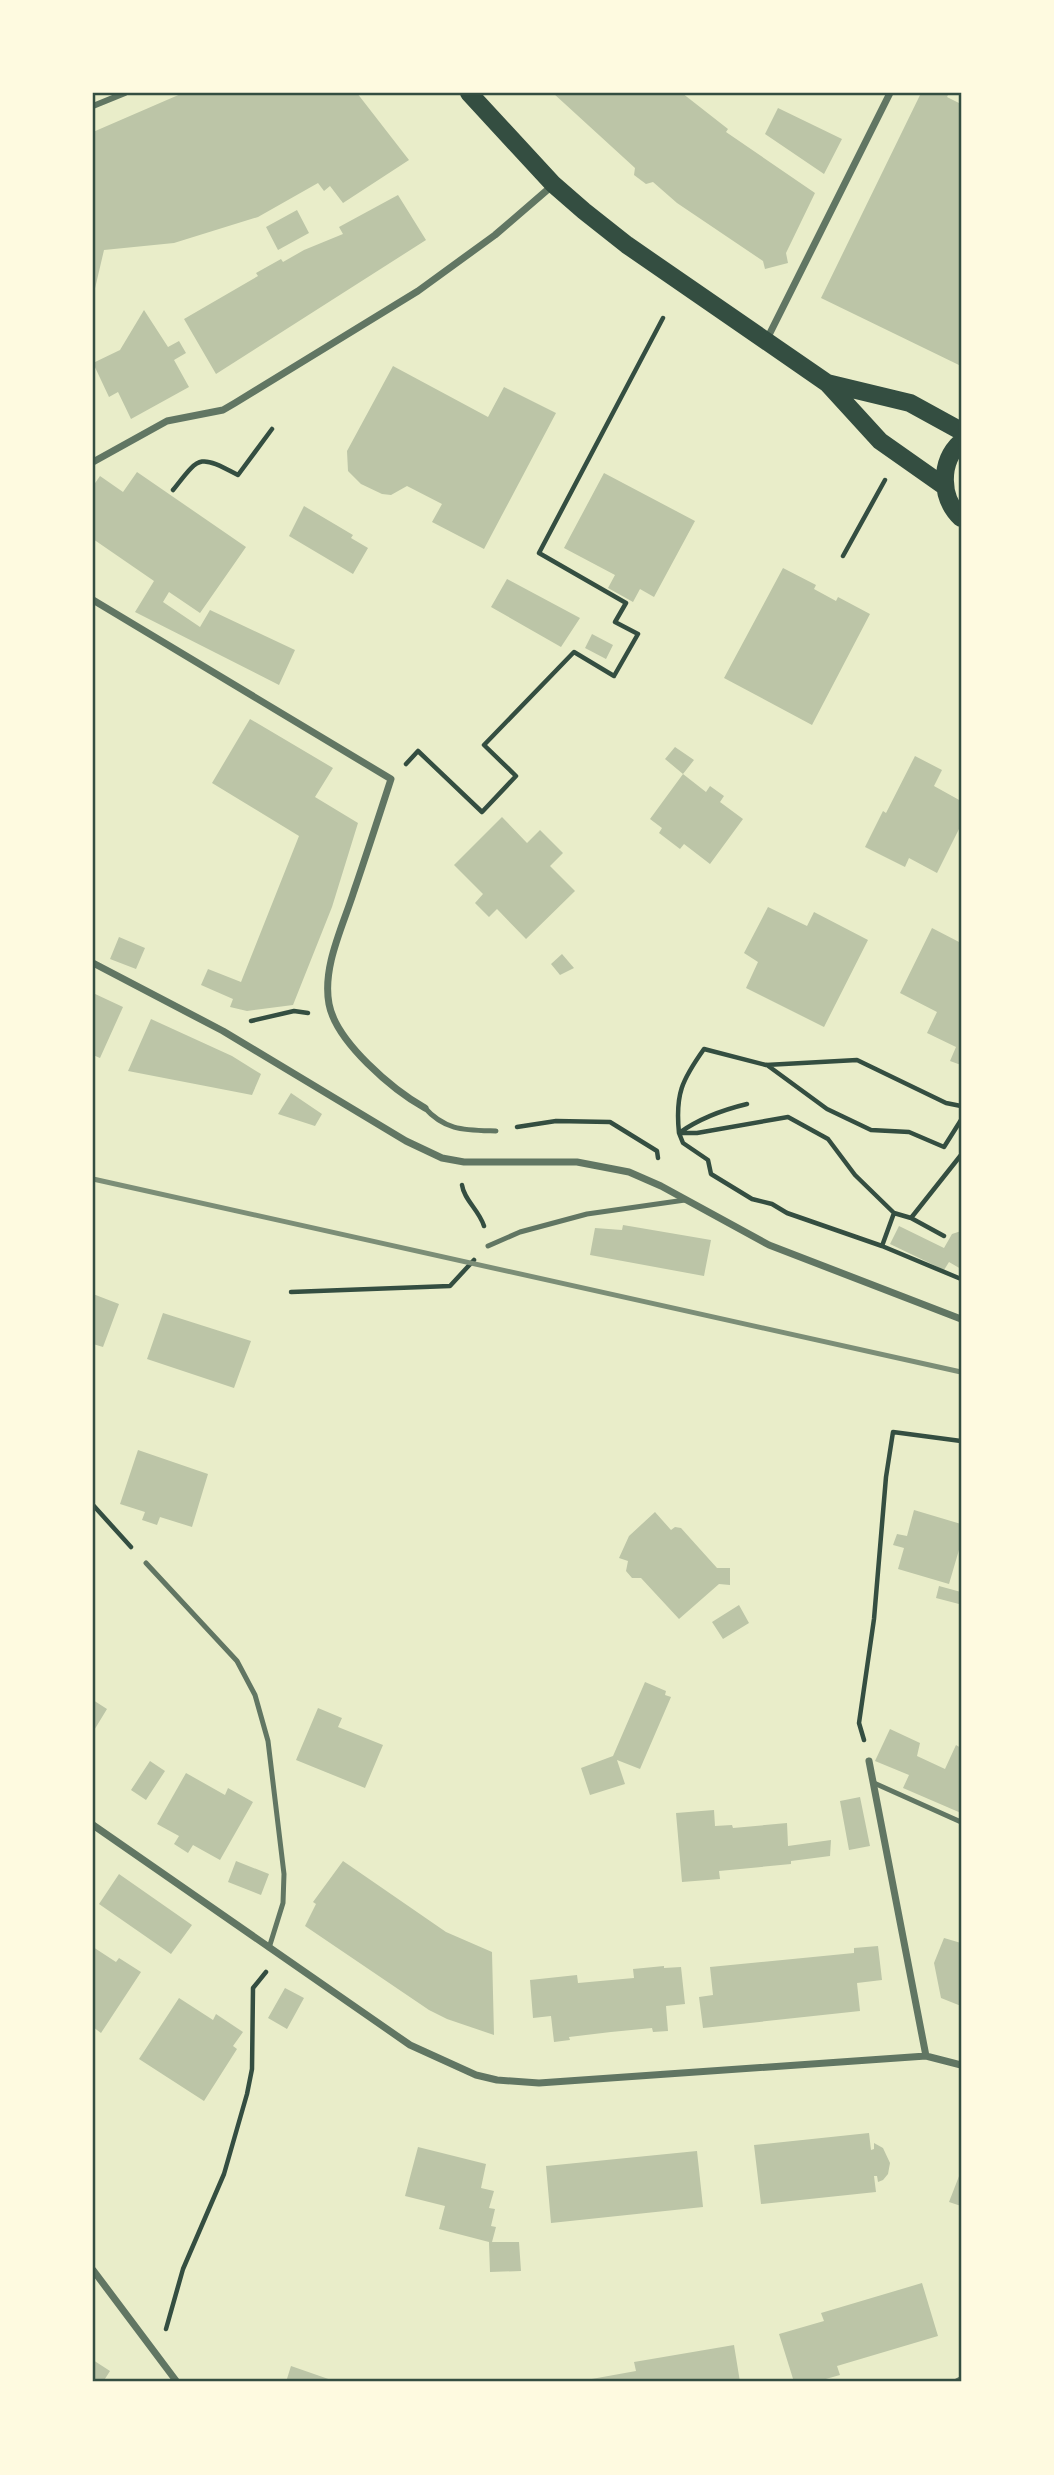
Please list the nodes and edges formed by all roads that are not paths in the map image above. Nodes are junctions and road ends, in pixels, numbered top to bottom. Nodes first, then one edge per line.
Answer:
1 (125, 93) edge
2 (890, 93) edge
3 (477, 96) edge
4 (93, 106) edge
5 (553, 184) junction
6 (766, 342) junction
7 (827, 383) junction
8 (961, 431) edge
9 (961, 442) edge
10 (93, 462) edge
11 (944, 486) junction
12 (961, 518) edge
13 (93, 600) edge
14 (93, 963) edge
15 (425, 1108) joint
16 (496, 1131) road end
17 (685, 1200) junction
18 (488, 1246) road end
19 (961, 1319) edge
20 (146, 1563) dead end
21 (869, 1761) road end
22 (874, 1783) junction
23 (961, 1822) edge
24 (93, 1825) edge
25 (269, 1948) junction
26 (926, 2056) junction
27 (961, 2065) edge
28 (93, 2270) edge
29 (177, 2382) edge

1 - 4 street
2 - 6 street
3 - 5 main road
5 - 6 main road
5 - 10 street
6 - 7 main road
7 - 8 main road
7 - 11 main road
9 - 11 main road
11 - 12 main road
13 - 15 street
14 - 17 street
15 - 16 lane
17 - 18 lane
17 - 19 street
20 - 25 lane
21 - 22 street
22 - 23 lane
22 - 26 street
24 - 25 street
25 - 26 street
26 - 27 street
28 - 29 street

